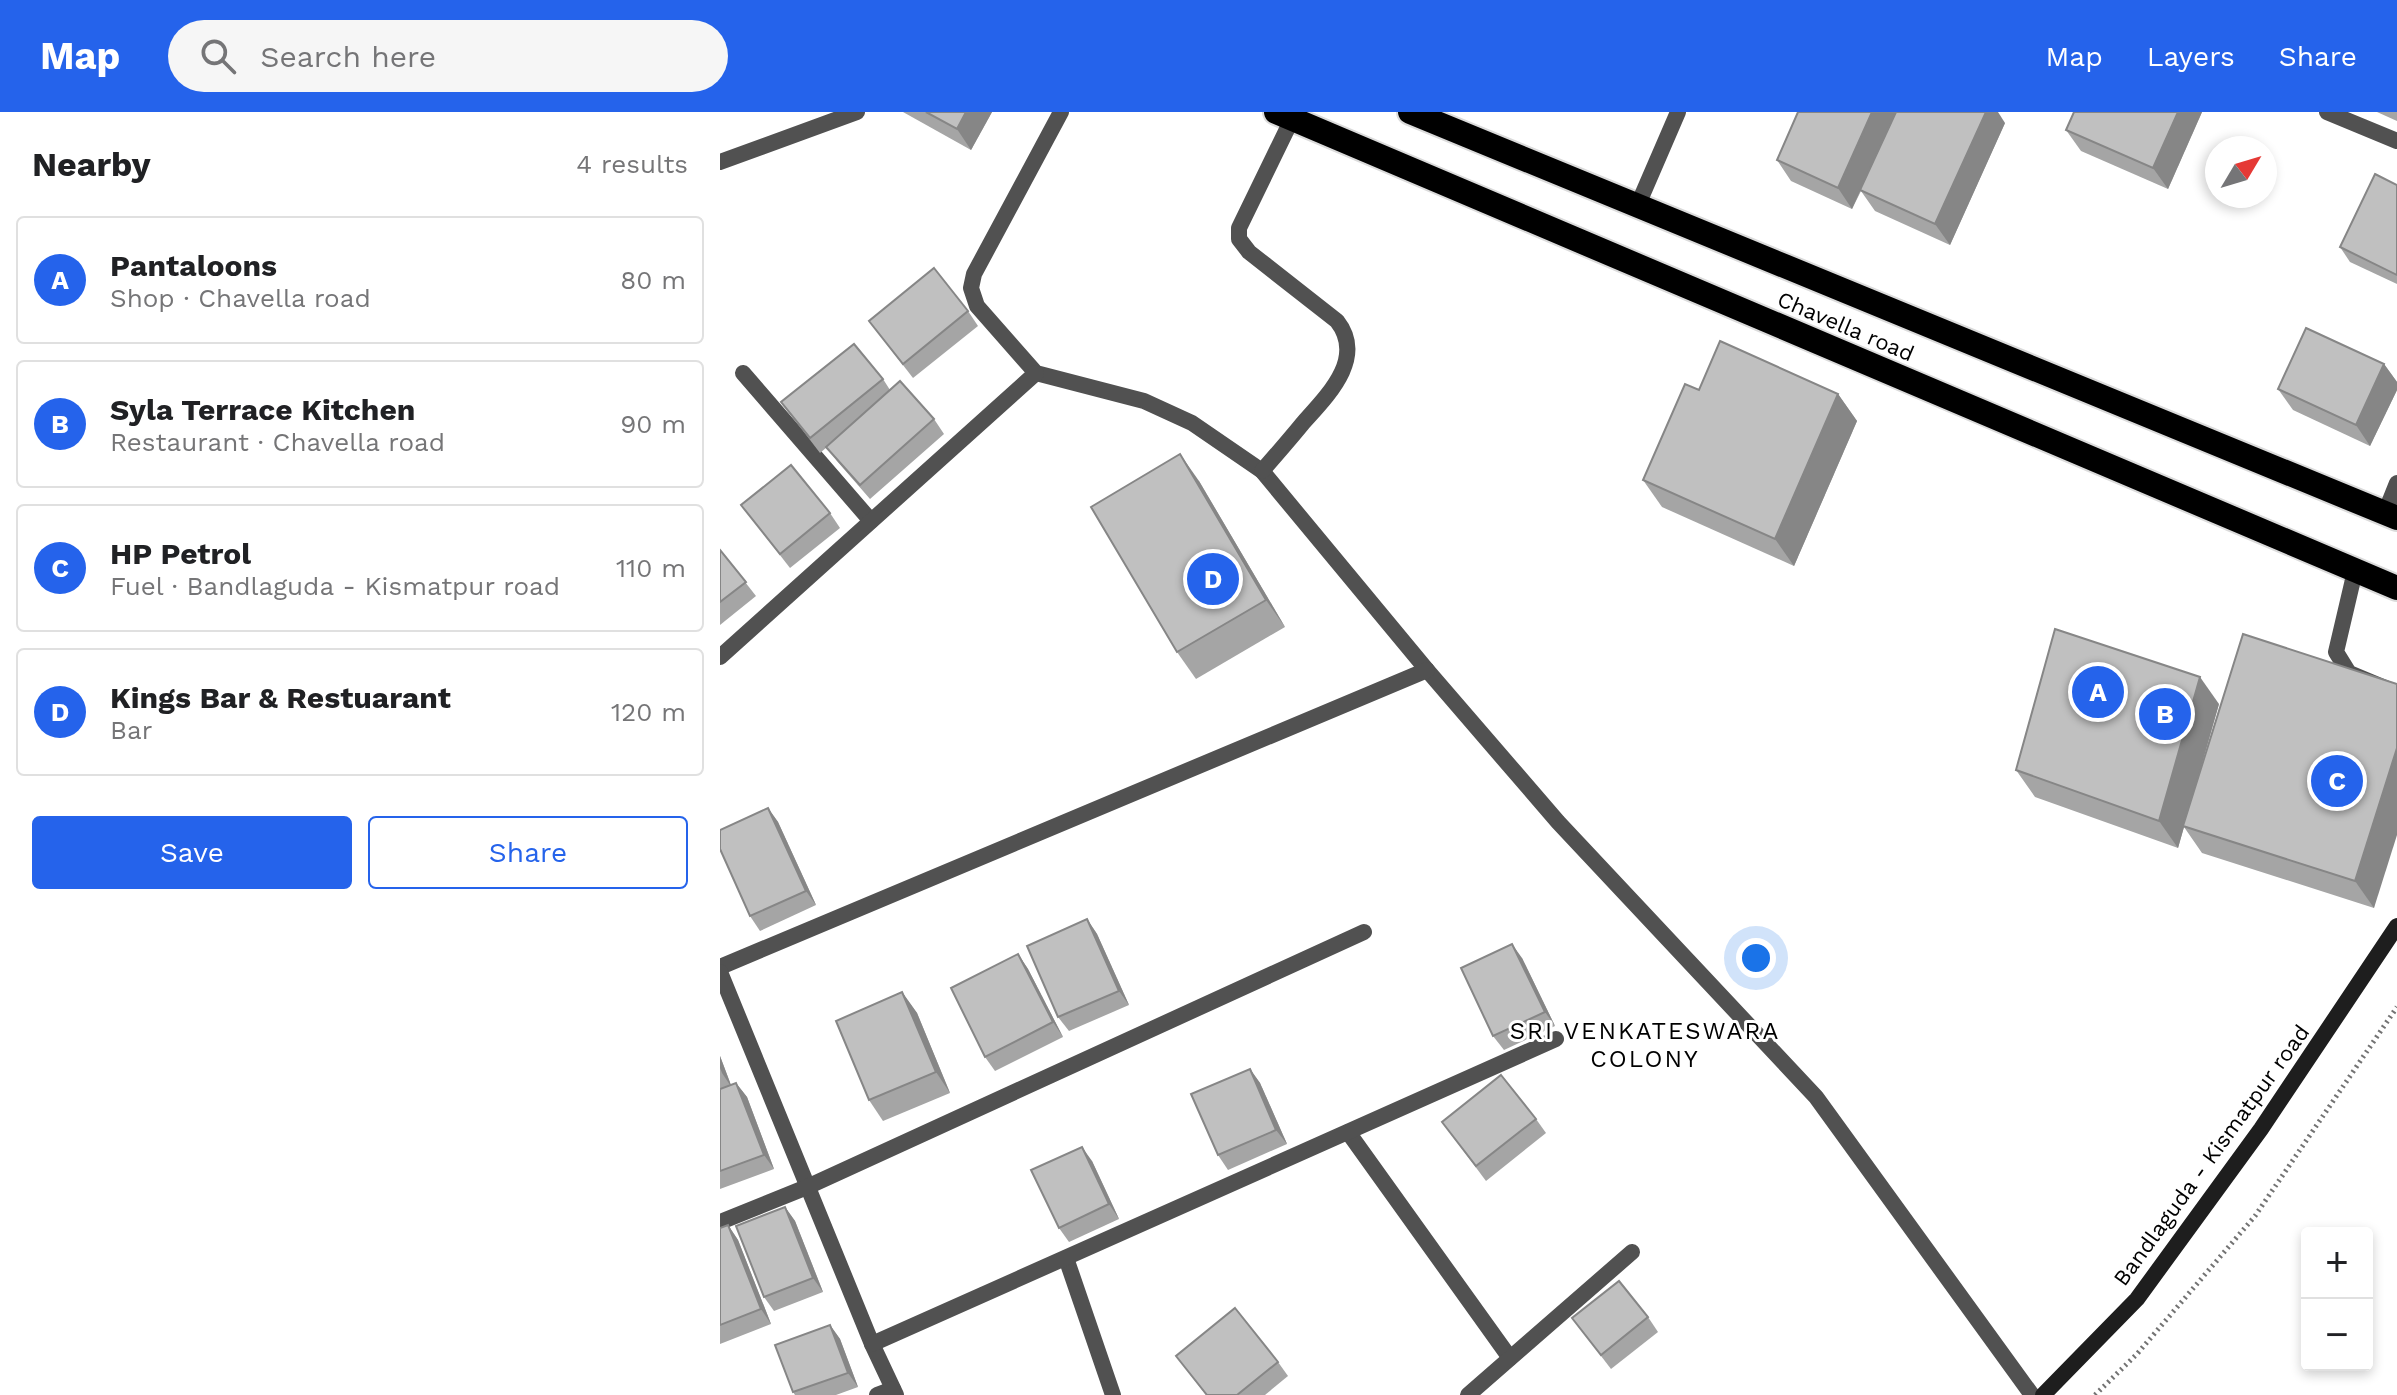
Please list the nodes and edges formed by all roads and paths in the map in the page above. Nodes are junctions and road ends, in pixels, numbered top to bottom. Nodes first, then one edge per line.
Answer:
1 (857, 112) edge
2 (1061, 112) edge
3 (1410, 112) edge
4 (1678, 112) edge
5 (2327, 112) edge
6 (1284, 116) edge
7 (2397, 141) edge
8 (720, 162) edge
9 (1637, 207) junction
10 (743, 373) dead end
11 (1036, 373) junction
12 (1262, 471) junction
13 (2397, 483) edge
14 (2391, 515) edge
15 (871, 521) junction
16 (2355, 571) junction
17 (2397, 588) edge
18 (720, 657) edge
19 (1427, 670) junction
20 (2397, 693) edge
21 (2397, 926) edge
22 (1364, 932) dead end
23 (720, 969) edge
24 (2397, 1007) edge
25 (1556, 1039) dead end
26 (1348, 1132) junction
27 (807, 1187) junction
28 (720, 1222) edge
29 (1632, 1252) dead end
30 (1066, 1258) junction
31 (872, 1344) junction
32 (1510, 1358) junction
33 (895, 1392) edge
34 (877, 1395) edge
35 (1113, 1395) edge
36 (1468, 1395) edge
37 (2032, 1395) edge
38 (2043, 1395) edge
39 (2095, 1395) edge

1 - 8 street
2 - 11 street
3 - 9 highway, Chavella road
4 - 9 street
5 - 7 street
6 - 12 street
6 - 16 highway, Chavella road
9 - 14 highway, Chavella road
10 - 15 street
11 - 12 street
11 - 15 street
12 - 19 street
13 - 14 street
15 - 18 street
16 - 17 highway, Chavella road
16 - 20 street
19 - 23 street
19 - 37 street
21 - 38 street, Bandlaguda - Kismatpur road
22 - 27 street
23 - 27 street
24 - 39 path
25 - 26 street
26 - 30 street
26 - 32 street
27 - 28 street
27 - 31 street
29 - 32 street
30 - 31 street
30 - 35 street
31 - 33 street
32 - 36 street
33 - 34 street

